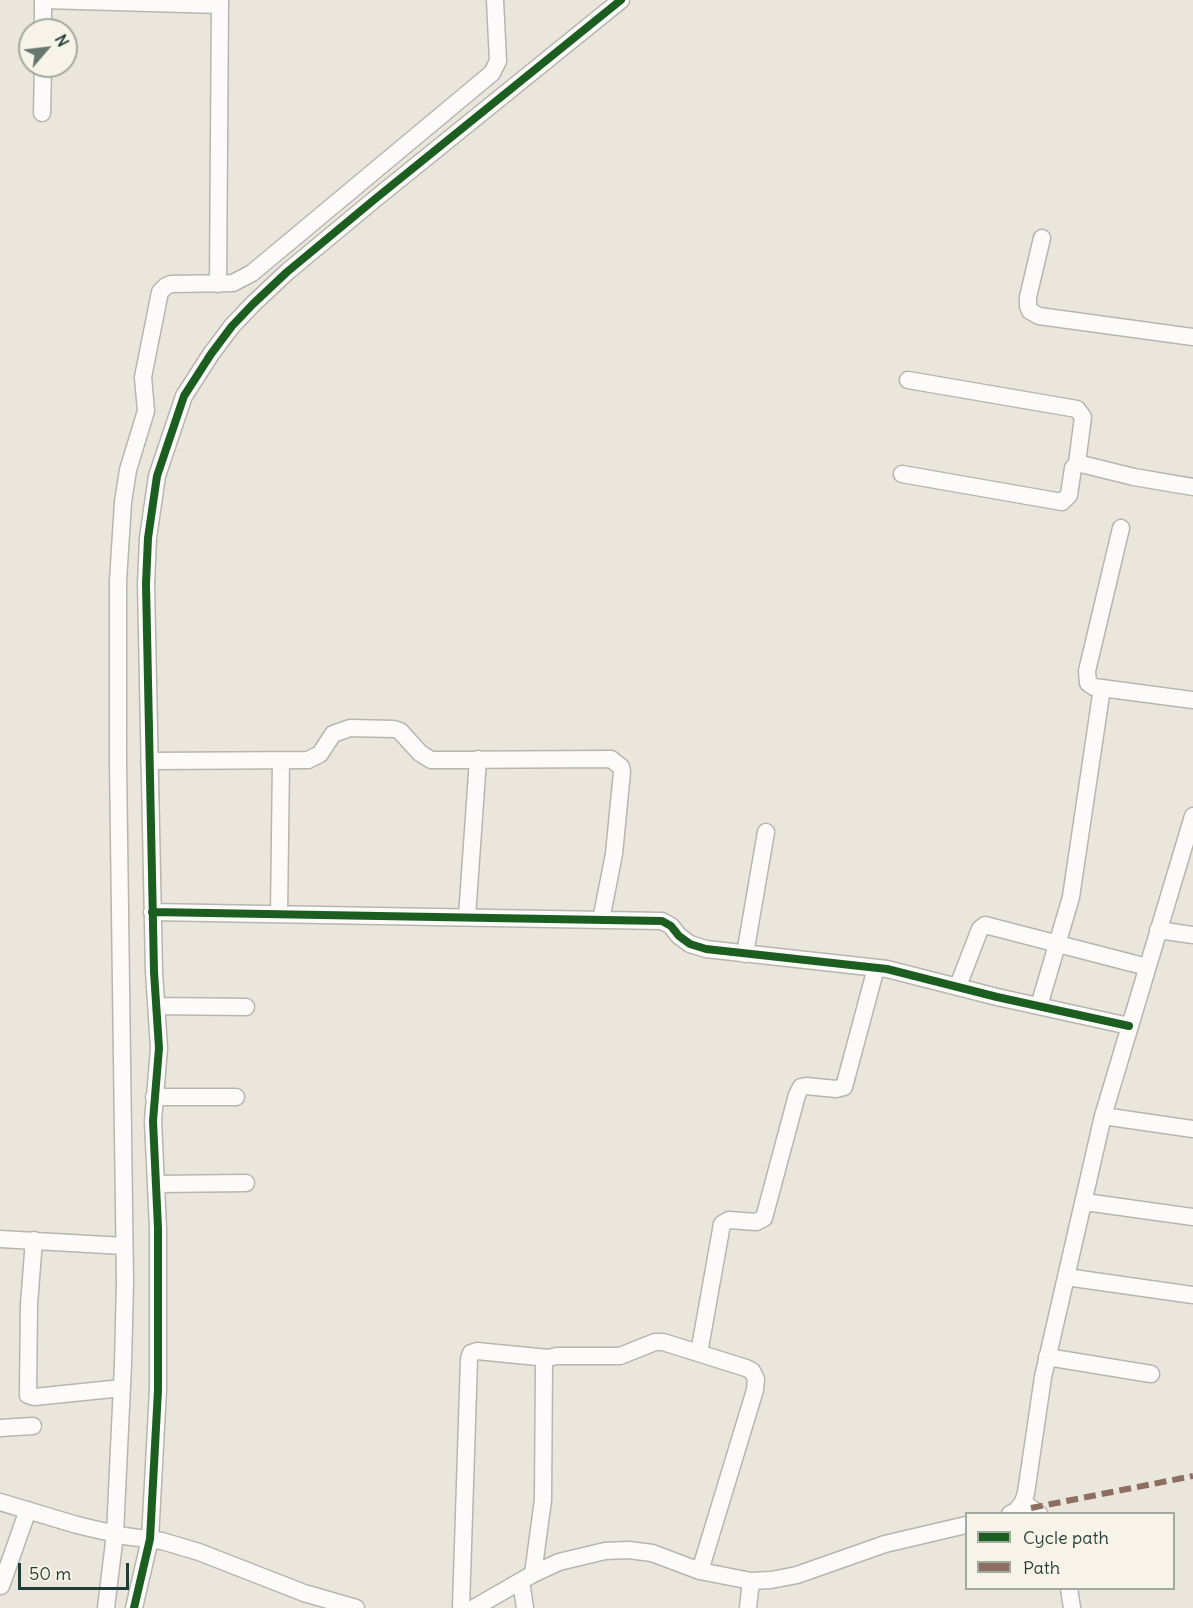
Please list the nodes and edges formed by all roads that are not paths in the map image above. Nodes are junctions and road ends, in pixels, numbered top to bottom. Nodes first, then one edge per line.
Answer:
1 (44, 0) edge
2 (495, 0) edge
3 (621, 0) edge
4 (220, 3) edge
5 (43, 18) edge
6 (43, 78) edge
7 (42, 112) dead end
8 (1042, 238) dead end
9 (218, 284) junction
10 (1193, 337) edge
11 (908, 380) dead end
12 (1077, 463) junction
13 (902, 474) dead end
14 (1193, 487) edge
15 (1121, 528) dead end
16 (1102, 688) junction
17 (1193, 700) edge
18 (478, 759) junction
19 (280, 760) junction
20 (149, 761) junction
21 (1193, 816) edge
22 (766, 832) dead end
23 (152, 912) junction
24 (279, 915) junction
25 (467, 917) junction
26 (601, 920) junction
27 (1158, 930) junction
28 (1193, 935) edge
29 (1056, 943) junction
30 (745, 954) junction
31 (876, 968) junction
32 (1147, 968) junction
33 (958, 986) junction
34 (157, 1006) junction
35 (1039, 1006) junction
36 (246, 1007) dead end
37 (1129, 1026) junction
38 (154, 1097) junction
39 (236, 1097) dead end
40 (1103, 1116) junction
41 (1193, 1129) edge
42 (246, 1183) dead end
43 (156, 1184) junction
44 (1085, 1202) junction
45 (1193, 1217) edge
46 (0, 1239) edge
47 (34, 1240) junction
48 (124, 1246) junction
49 (1066, 1277) junction
50 (1193, 1294) edge
51 (699, 1353) junction
52 (1047, 1357) junction
53 (548, 1358) junction
54 (1150, 1374) dead end
55 (122, 1388) junction
56 (33, 1426) dead end
57 (0, 1428) edge
58 (0, 1502) edge
59 (1016, 1508) edge
60 (28, 1510) junction
61 (1031, 1512) edge
62 (965, 1524) edge
63 (132, 1537) junction
64 (700, 1571) junction
65 (527, 1578) junction
66 (751, 1581) junction
67 (1, 1586) edge
68 (1069, 1590) edge
69 (106, 1608) edge
70 (134, 1608) edge
71 (356, 1608) edge
72 (461, 1608) edge
73 (474, 1608) edge
74 (525, 1608) edge
75 (748, 1608) edge
76 (1072, 1608) edge

1 - 4 street
1 - 5 street
2 - 9 street
3 - 20 street
4 - 9 street
6 - 7 street
8 - 10 street
9 - 48 street
11 - 12 street
12 - 13 street
12 - 14 street
15 - 16 street
16 - 17 street
16 - 29 street
18 - 19 street
18 - 25 street
18 - 26 street
19 - 20 street
19 - 24 street
20 - 23 street
21 - 27 street
22 - 30 street
23 - 24 street
23 - 34 street
24 - 25 street
25 - 26 street
26 - 30 street
27 - 28 street
27 - 32 street
29 - 32 street
29 - 33 street
29 - 35 street
30 - 31 street
31 - 33 street
31 - 51 street
32 - 37 street
33 - 35 street
34 - 36 street
34 - 38 street
35 - 37 street
37 - 40 street
38 - 39 street
38 - 43 street
40 - 41 street
40 - 44 street
42 - 43 street
43 - 63 street
44 - 45 street
44 - 49 street
46 - 47 street
47 - 48 street
47 - 55 street
48 - 55 street
49 - 50 street
49 - 52 street
51 - 53 street
51 - 64 street
52 - 54 street
52 - 59 street
53 - 65 street
53 - 72 street
55 - 63 street
56 - 57 street
58 - 60 street
59 - 61 street
60 - 63 street
60 - 67 street
62 - 66 street
63 - 69 street
63 - 70 street
63 - 71 street
64 - 65 street
64 - 66 street
65 - 73 street
65 - 74 street
66 - 75 street
68 - 76 street

